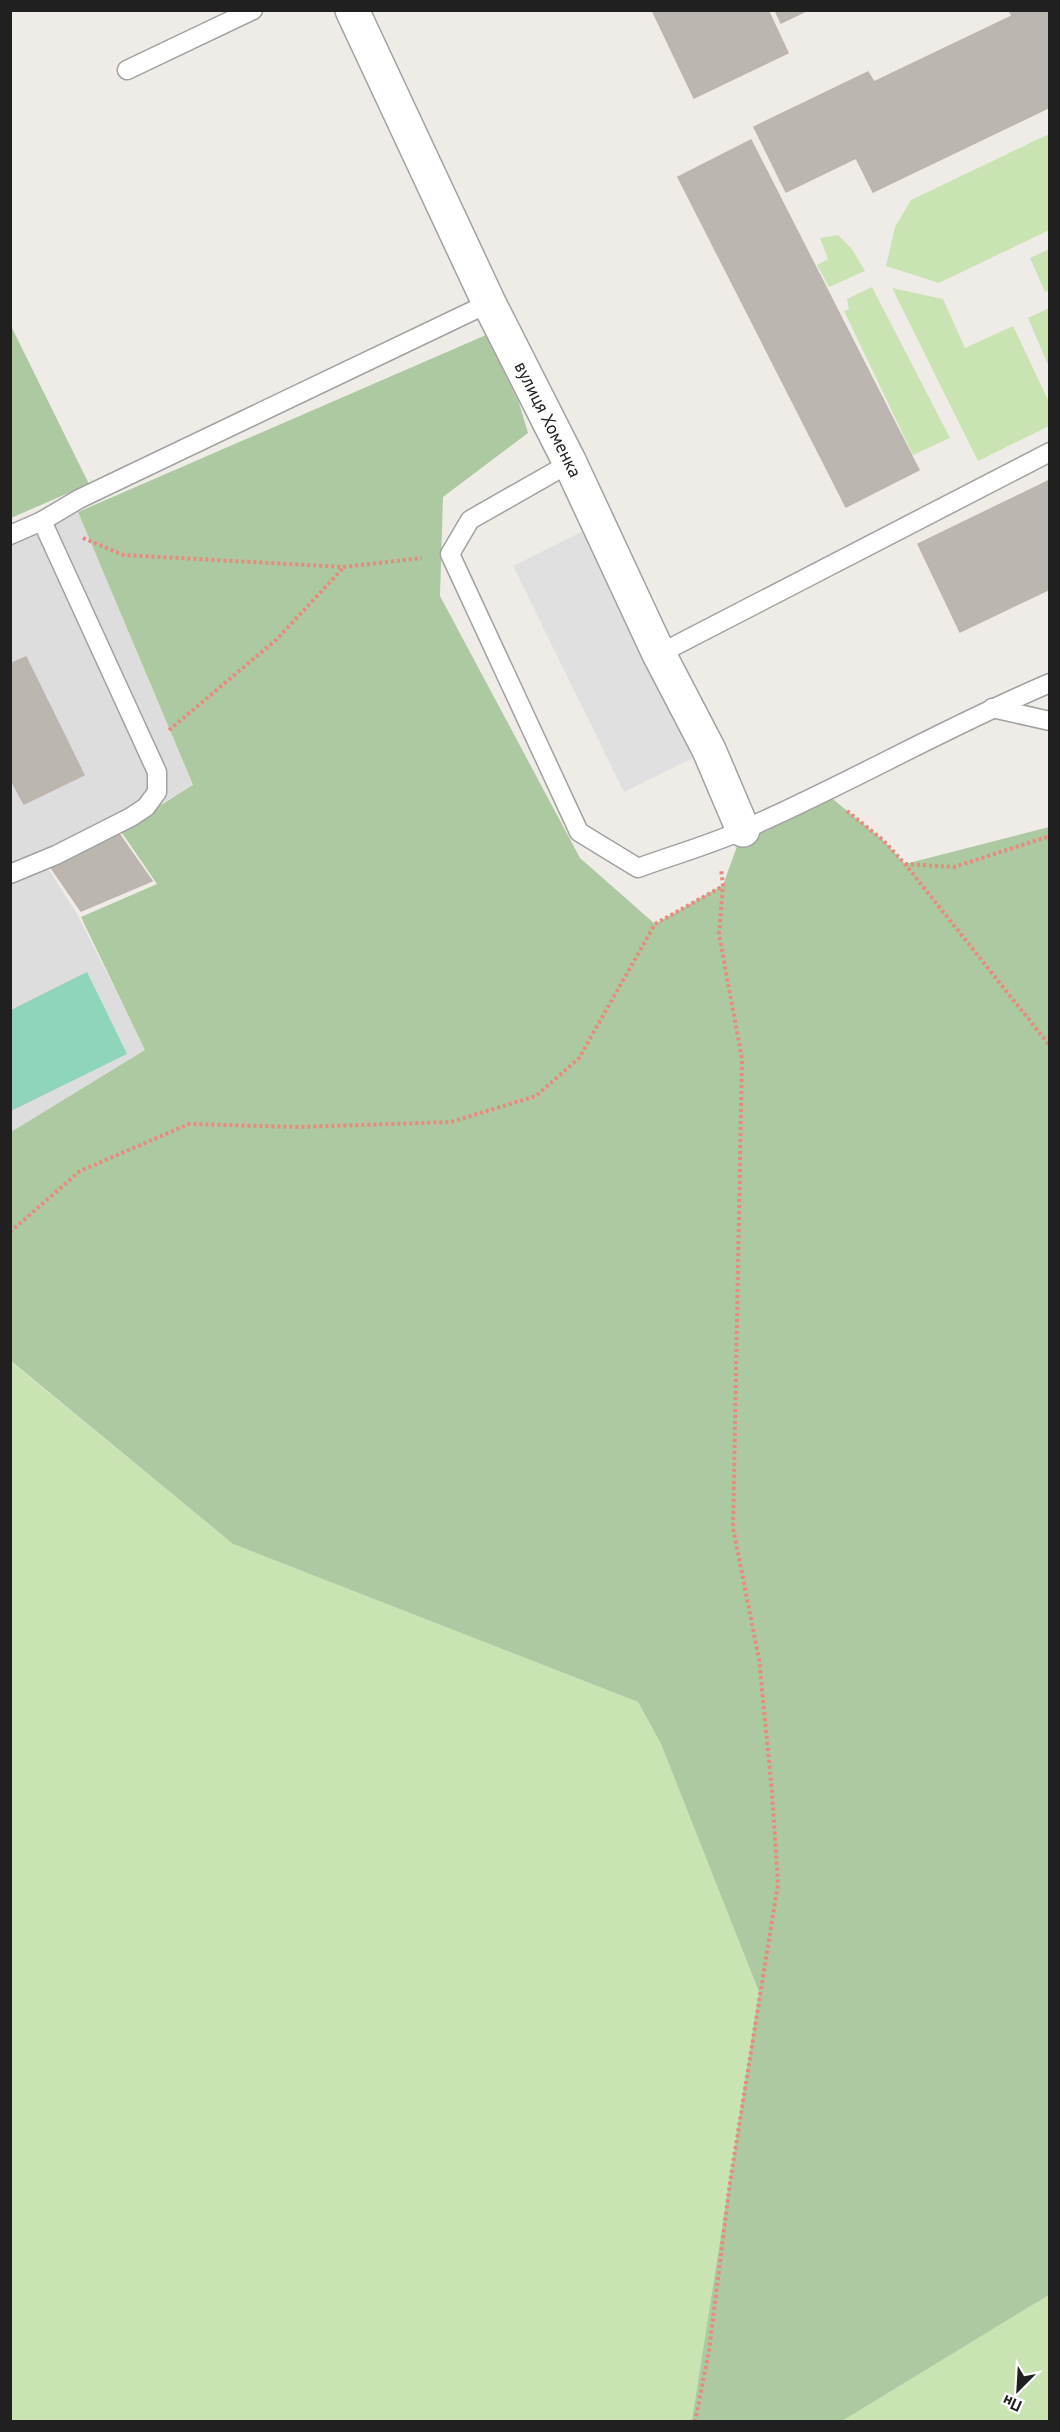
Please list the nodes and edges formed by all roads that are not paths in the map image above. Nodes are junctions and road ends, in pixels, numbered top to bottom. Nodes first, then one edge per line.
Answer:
1 (253, 10) edge
2 (352, 10) edge
3 (127, 70) dead end
4 (489, 303) junction
5 (1050, 452) edge
6 (570, 463) junction
7 (42, 521) junction
8 (10, 535) edge
9 (660, 654) junction
10 (1050, 683) edge
11 (992, 708) junction
12 (1050, 721) edge
13 (730, 835) junction
14 (10, 874) edge

1 - 3 lane
2 - 4 street, вулиця Хоменка
4 - 6 street, вулиця Хоменка
4 - 7 lane
5 - 9 lane
6 - 9 street, вулиця Хоменка
6 - 13 lane
7 - 8 lane
7 - 14 lane
9 - 13 street, вулиця Хоменка
10 - 11 lane
11 - 12 lane
11 - 13 lane

